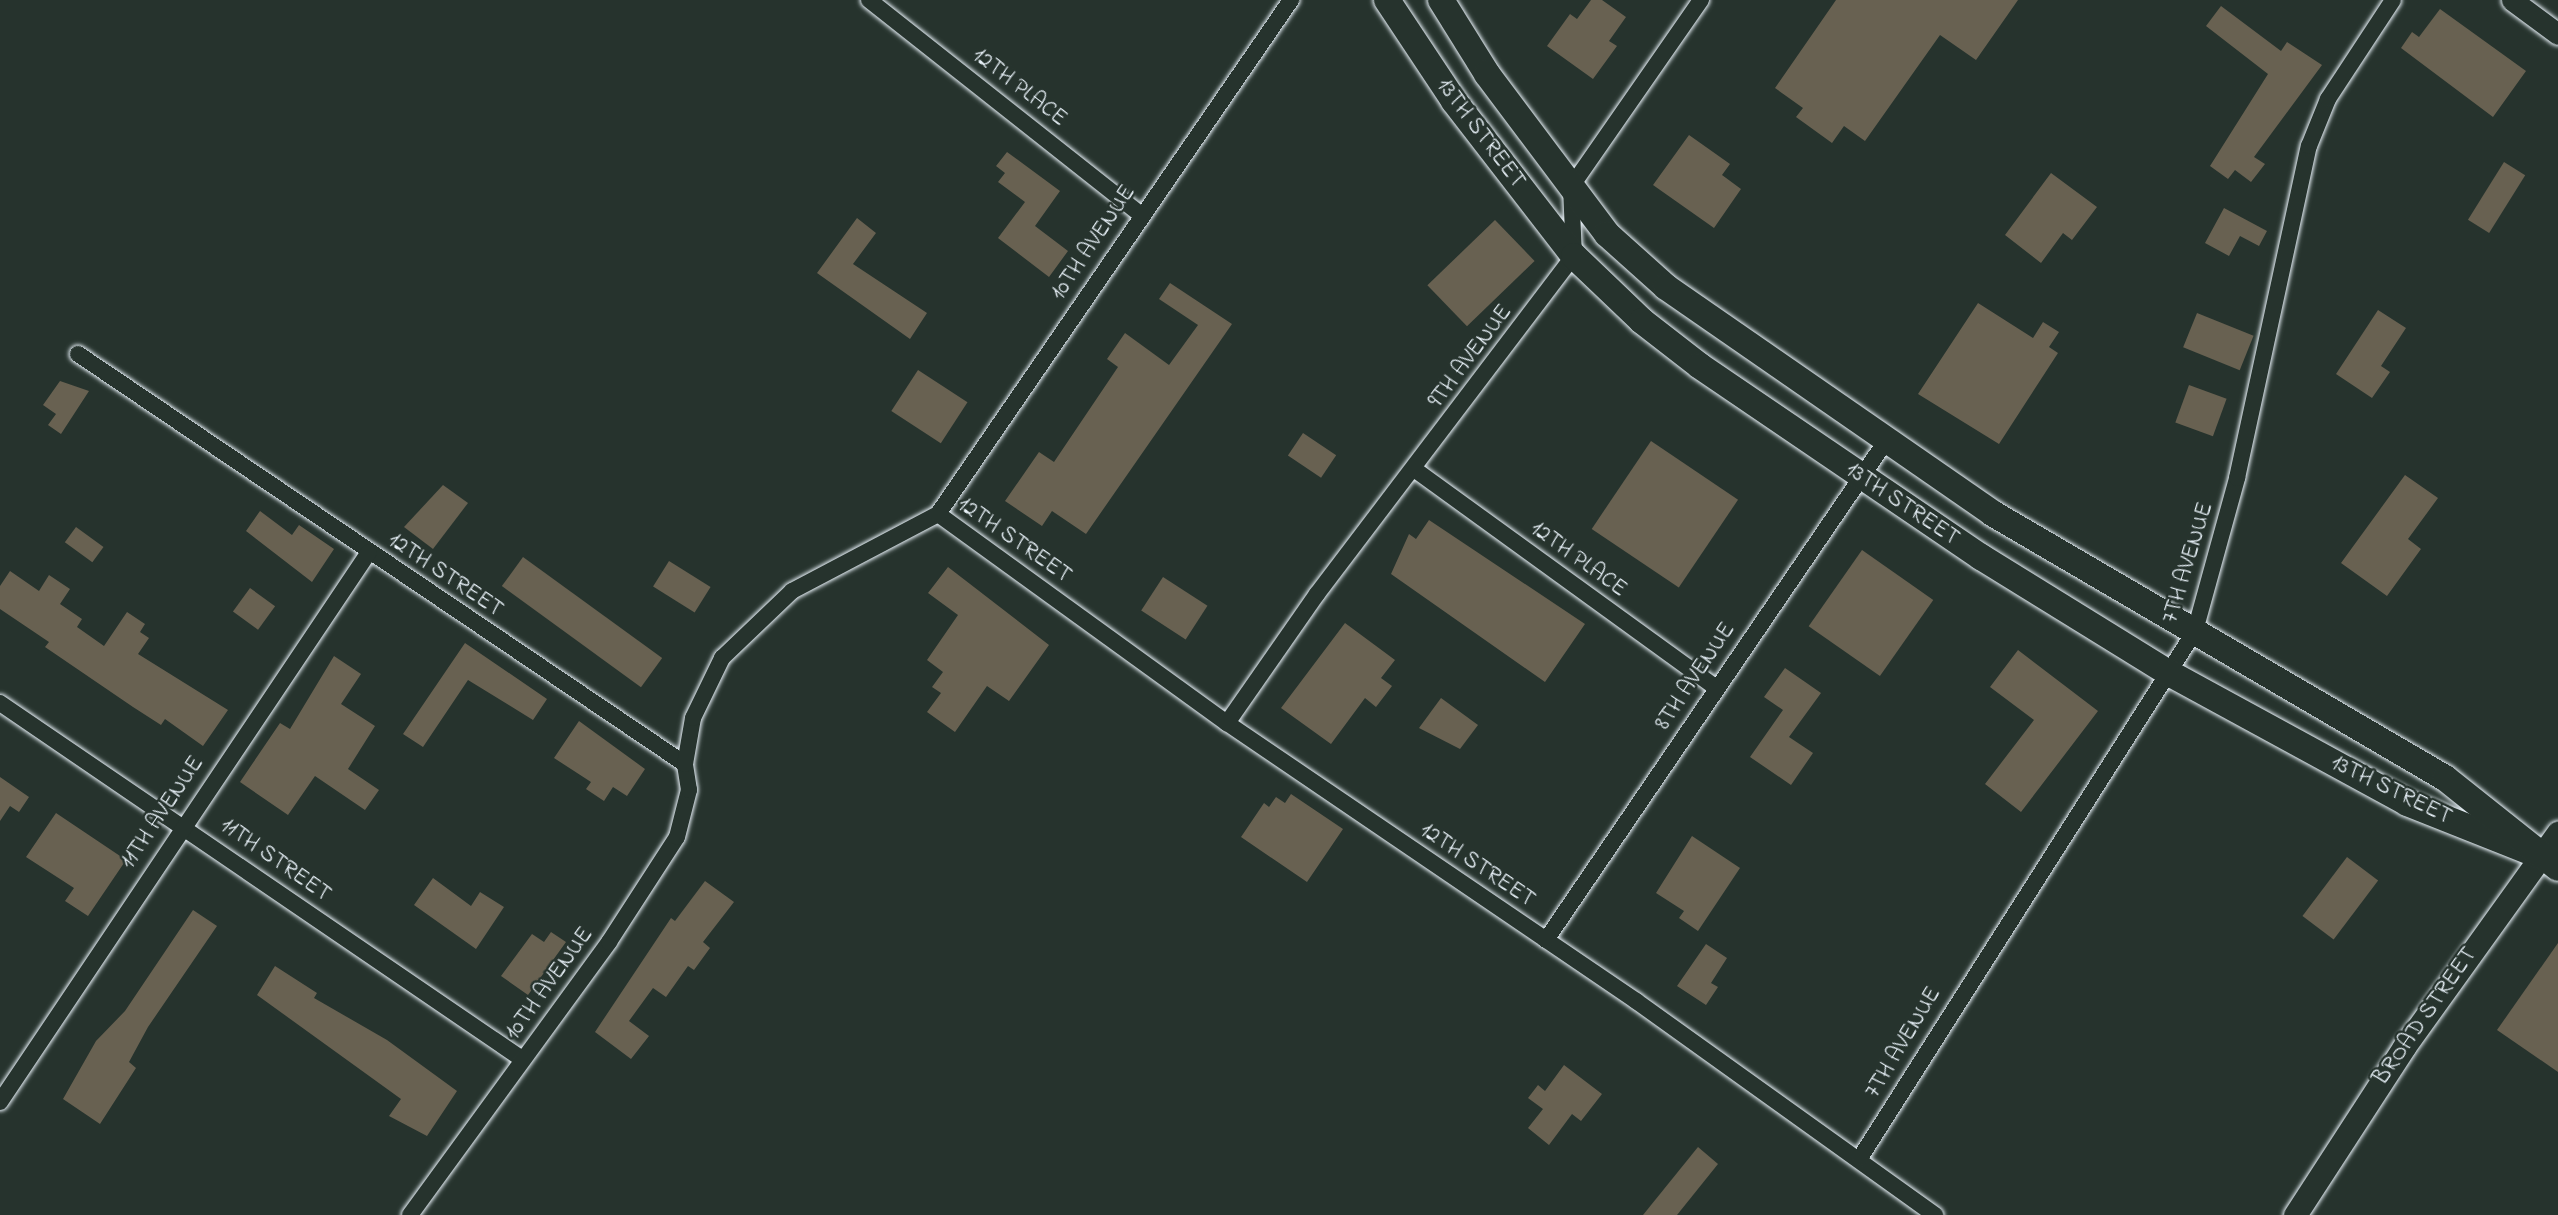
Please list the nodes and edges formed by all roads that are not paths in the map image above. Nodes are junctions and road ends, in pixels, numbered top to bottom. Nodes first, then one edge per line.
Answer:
1 (869, 0) edge
2 (1291, 0) edge
3 (1387, 0) edge
4 (1441, 0) edge
5 (1701, 0) edge
6 (2393, 0) edge
7 (2512, 0) edge
8 (2558, 34) edge
9 (1571, 187) junction
10 (1140, 214) junction
11 (1574, 256) junction
12 (78, 354) dead end
13 (1886, 441) junction
14 (1414, 469) junction
15 (1860, 477) junction
16 (938, 514) junction
17 (369, 552) junction
18 (2195, 631) junction
19 (2169, 673) junction
20 (1716, 688) junction
21 (0, 703) edge
22 (1227, 723) junction
23 (685, 764) junction
24 (182, 824) junction
25 (2558, 833) edge
26 (2549, 862) edge
27 (1546, 940) junction
28 (522, 1059) junction
29 (0, 1102) edge
30 (1860, 1158) junction
31 (2296, 1209) edge
32 (410, 1215) edge
33 (1935, 1215) edge
34 (2276, 1215) edge

1 - 10 street, 12TH PLACE
2 - 10 street, 10TH AVENUE
3 - 11 main road, 13TH STREET
4 - 9 main road, 13TH STREET
5 - 9 street
6 - 18 street, 7TH AVENUE
7 - 8 street
9 - 11 street
9 - 13 main road, 13TH STREET
10 - 16 street, 10TH AVENUE
11 - 14 street, 9TH AVENUE
11 - 15 main road, 13TH STREET
12 - 17 street, 12TH STREET
13 - 15 street, 8TH AVENUE
13 - 18 main road, 13TH STREET
14 - 20 street, 12TH PLACE
14 - 22 street, 9TH AVENUE
15 - 19 main road, 13TH STREET
15 - 20 street, 8TH AVENUE
16 - 22 street, 12TH STREET
16 - 23 street, 12TH STREET
17 - 23 street, 12TH STREET
17 - 24 street, 11TH AVENUE
18 - 19 street, 7TH AVENUE
18 - 26 main road, 13TH STREET
19 - 26 main road, 13TH STREET
19 - 30 street, 7TH AVENUE
20 - 27 street, 8TH AVENUE
21 - 24 street, 11TH STREET
22 - 27 street, 12TH STREET
23 - 28 street, 10TH AVENUE
24 - 28 street, 11TH STREET
24 - 29 street, 11TH AVENUE
25 - 26 main road, BROAD STREET
26 - 31 main road, BROAD STREET
27 - 30 street, 12TH STREET
28 - 32 street, 10TH AVENUE
30 - 33 street, 12TH STREET
31 - 34 main road, BROAD STREET

